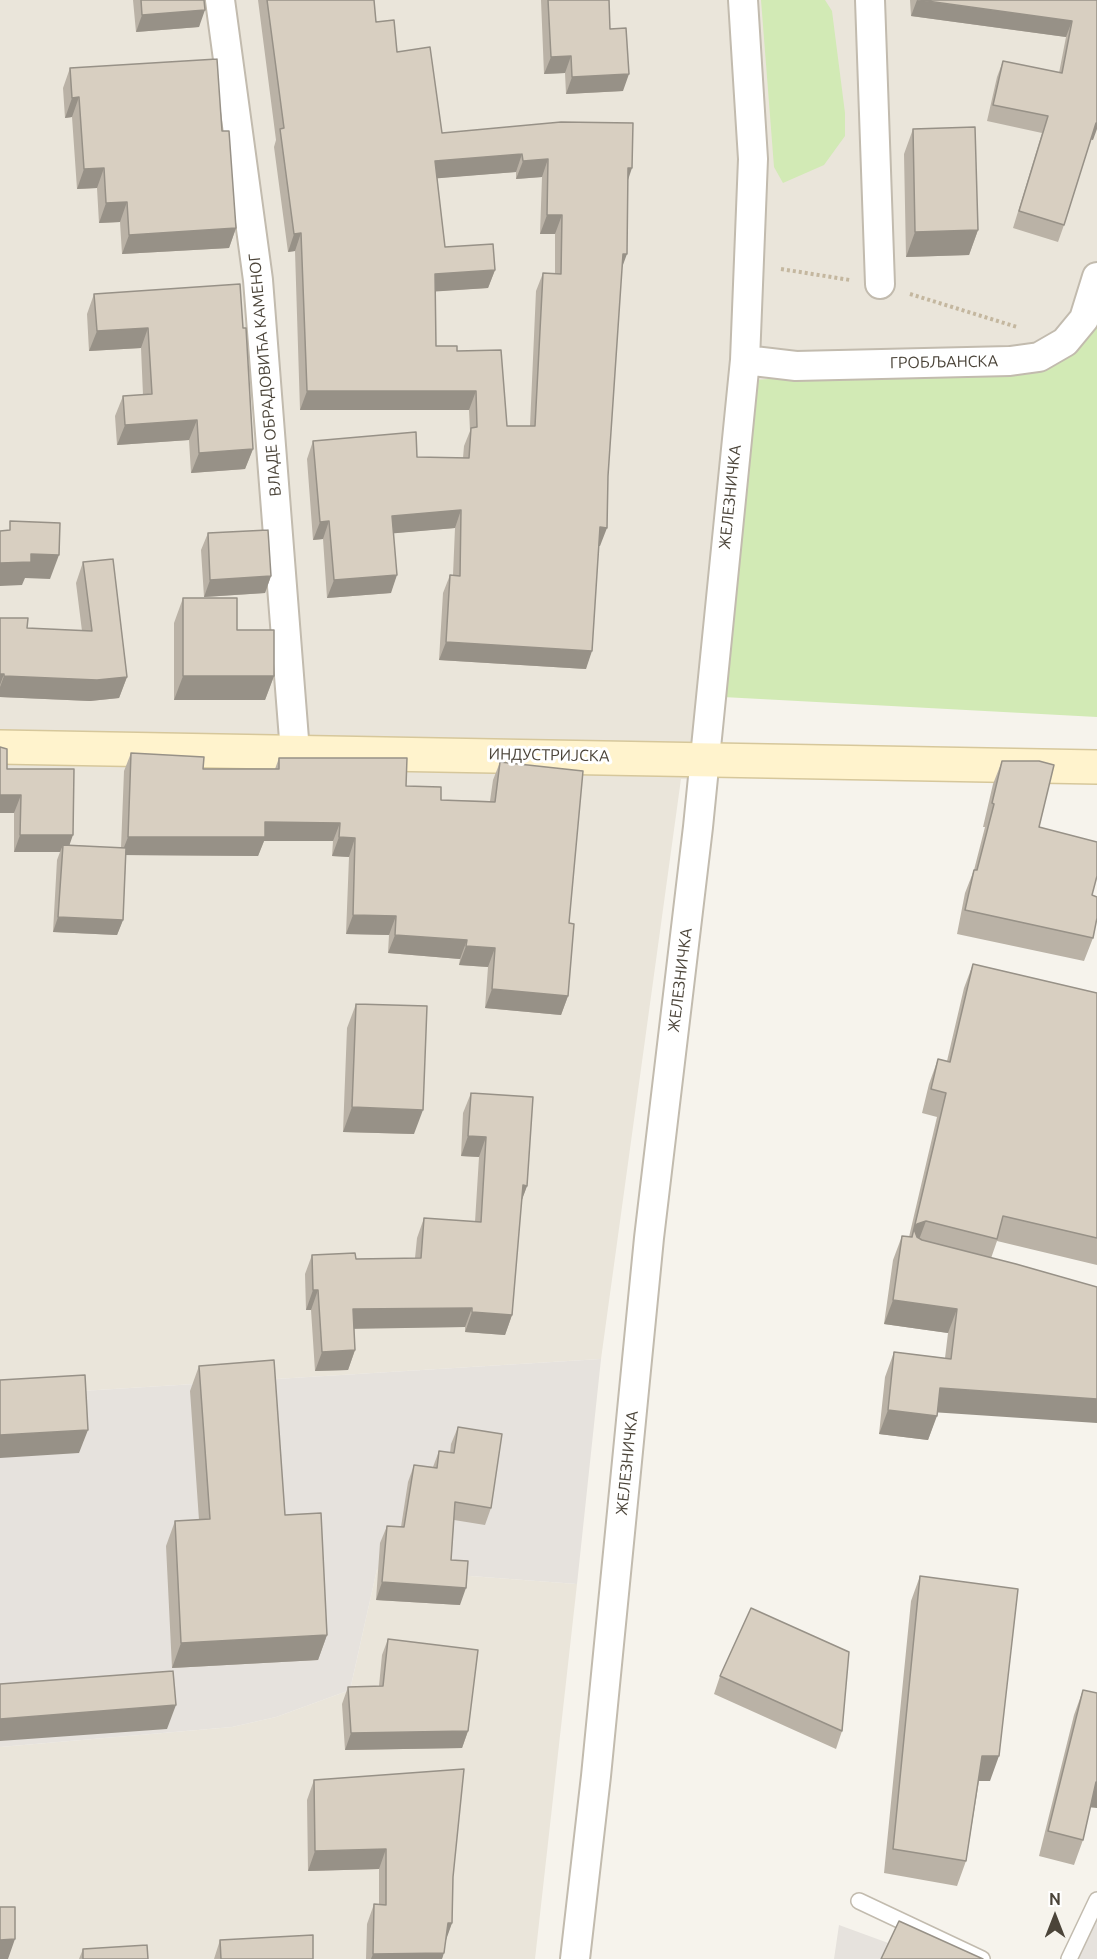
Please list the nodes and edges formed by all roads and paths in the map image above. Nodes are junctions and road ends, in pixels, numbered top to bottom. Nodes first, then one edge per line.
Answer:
1 (220, 0) edge
2 (743, 0) edge
3 (870, 0) edge
4 (1097, 277) edge
5 (880, 284) dead end
6 (745, 360) junction
7 (0, 747) edge
8 (295, 752) junction
9 (705, 758) junction
10 (1097, 767) edge
11 (1097, 1900) edge
12 (860, 1901) dead end
13 (575, 1959) edge
14 (982, 1959) edge
15 (1069, 1959) edge

1 - 8 street, ВЛАДЕ ОБРАДОВИЋА КАМЕНОГ
2 - 6 street, ЖЕЛЕЗНИЧКА
3 - 5 street
4 - 6 street, ГРОБЉАНСКА
6 - 9 street, ЖЕЛЕЗНИЧКА
7 - 8 main road, ИНДУСТРИЈСКА
8 - 9 main road, ИНДУСТРИЈСКА
9 - 10 main road, ИНДУСТРИЈСКА
9 - 13 street, ЖЕЛЕЗНИЧКА
11 - 15 lane
12 - 14 lane

